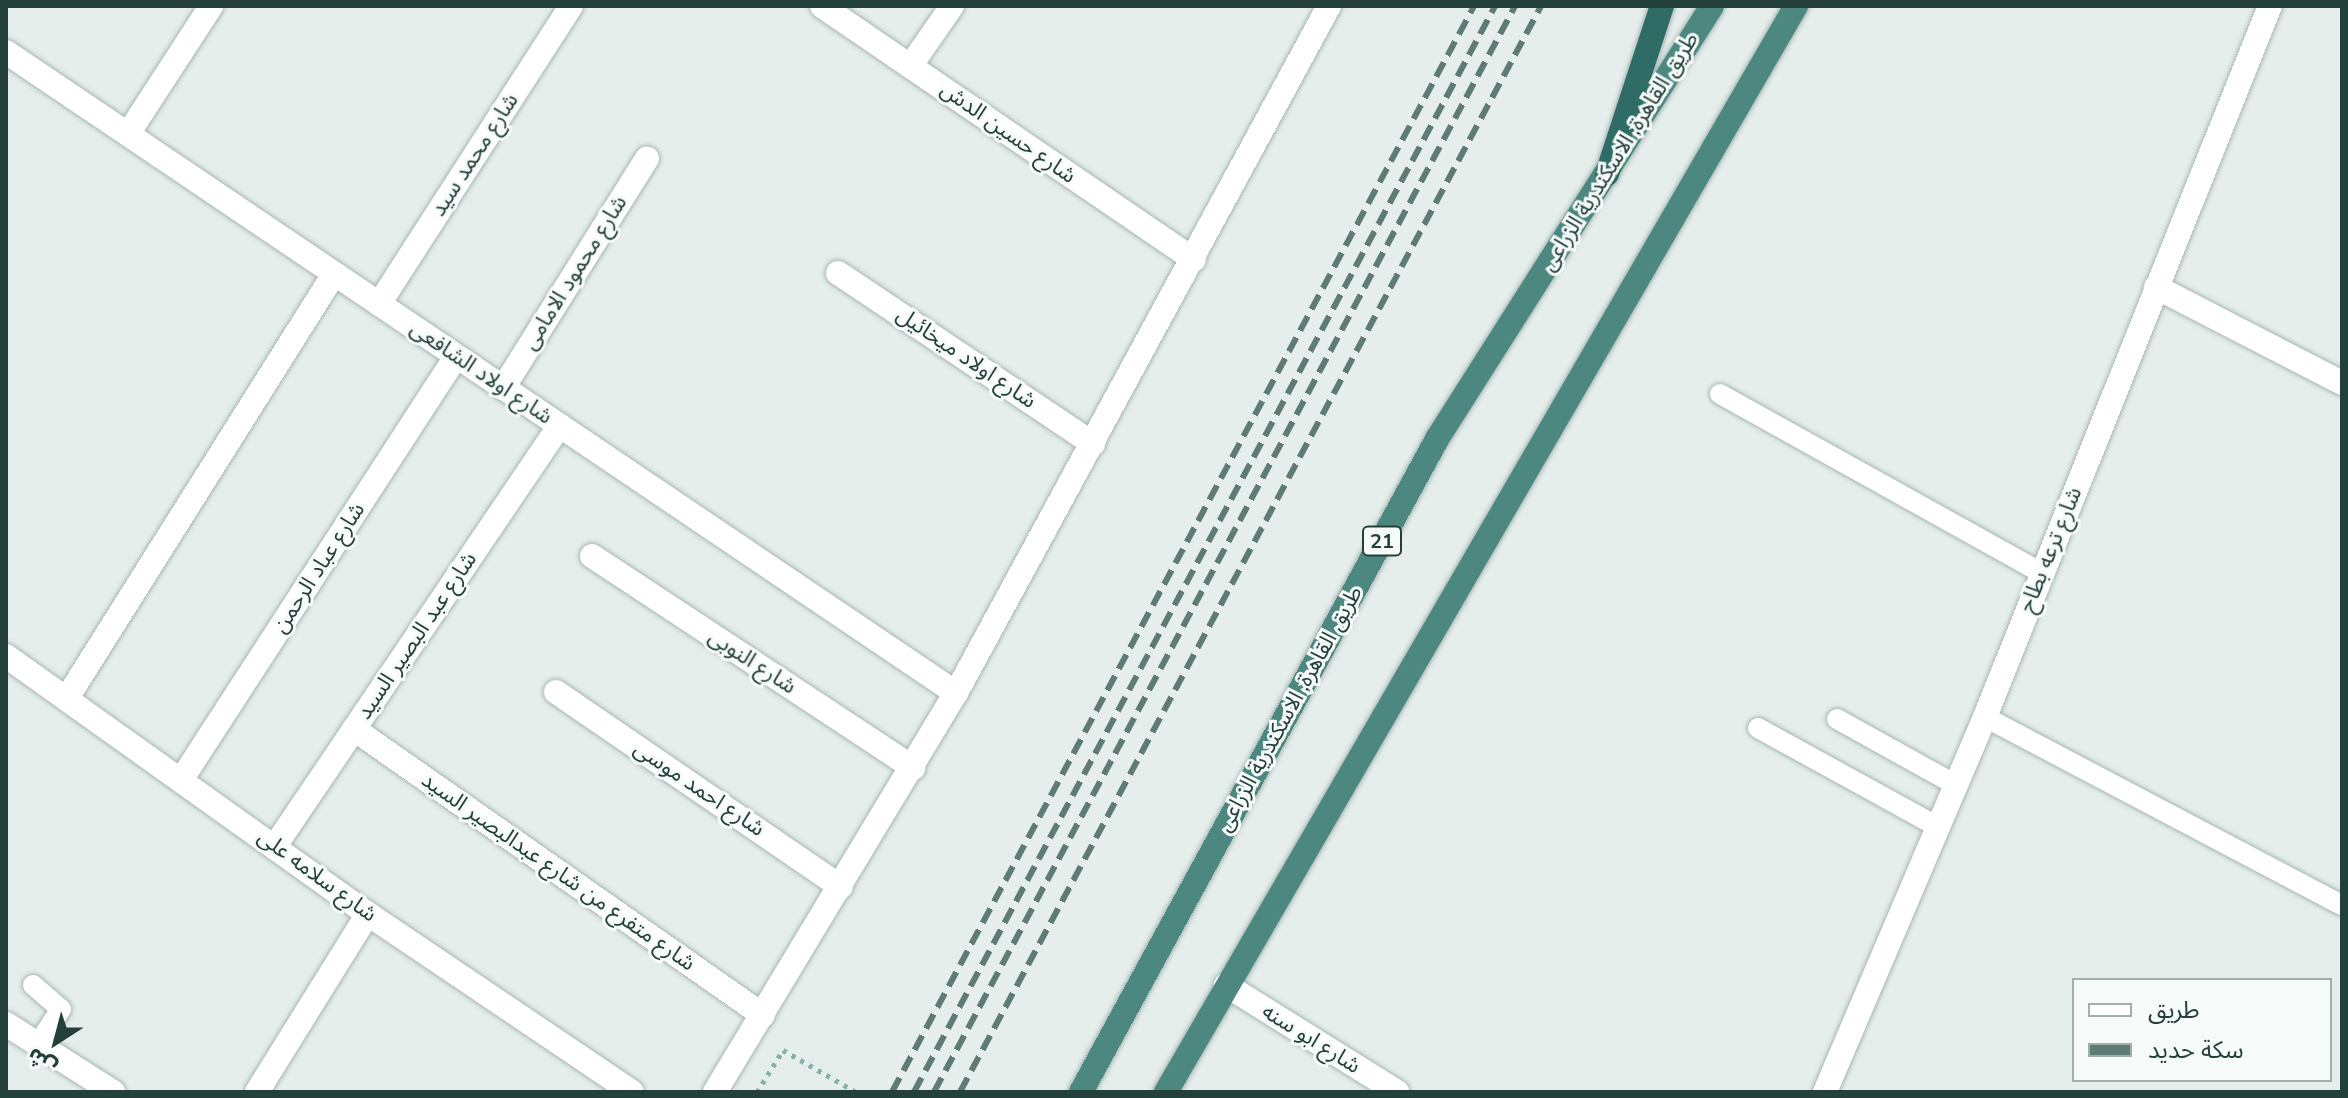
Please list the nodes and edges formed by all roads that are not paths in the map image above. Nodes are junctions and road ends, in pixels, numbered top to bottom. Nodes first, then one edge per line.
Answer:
1 (211, 6) edge
2 (571, 6) edge
3 (822, 6) edge
4 (952, 6) edge
5 (1329, 6) edge
6 (1662, 6) edge
7 (1712, 6) edge
8 (1796, 6) edge
9 (2270, 6) edge
10 (6, 52) edge
11 (911, 65) junction
12 (128, 134) junction
13 (647, 158) dead end
14 (1607, 174) junction
15 (1194, 260) junction
16 (838, 273) dead end
17 (333, 275) junction
18 (2156, 287) junction
19 (379, 304) junction
20 (455, 358) junction
21 (2342, 383) edge
22 (503, 388) junction
23 (1720, 394) dead end
24 (560, 425) junction
25 (1093, 444) junction
26 (592, 556) dead end
27 (2042, 573) junction
28 (6, 656) edge
29 (556, 692) dead end
30 (956, 693) junction
31 (67, 698) junction
32 (1985, 717) junction
33 (1837, 719) dead end
34 (1758, 728) dead end
35 (354, 729) junction
36 (913, 768) junction
37 (183, 777) junction
38 (1956, 785) junction
39 (1938, 827) junction
40 (275, 846) junction
41 (841, 887) junction
42 (2342, 905) edge
43 (368, 914) junction
44 (33, 985) dead end
45 (1226, 985) junction
46 (763, 1015) junction
47 (6, 1024) edge
48 (38, 1044) junction
49 (113, 1092) edge
50 (257, 1092) edge
51 (632, 1092) edge
52 (715, 1092) edge
53 (1081, 1092) edge
54 (1166, 1092) edge
55 (1397, 1092) edge
56 (1825, 1092) edge

1 - 12 street
2 - 19 street, شارع محمد سيد
3 - 11 street, شارع حسين الدش
4 - 11 street
5 - 15 street
6 - 14 highway
7 - 14 highway, طريق القاهرة, الاسكندرية الزراعى / 21
8 - 45 highway
9 - 18 street, شارع ترعه بطاح
10 - 12 street, شارع اولاد الشافعى
11 - 15 street, شارع حسين الدش
12 - 17 street, شارع اولاد الشافعى
13 - 22 street, شارع محمود الامامى
14 - 53 highway, طريق القاهرة, الاسكندرية الزراعى / 21
15 - 25 street
16 - 25 street, شارع اولاد ميخائيل
17 - 19 street, شارع اولاد الشافعى
17 - 31 street
18 - 21 street
18 - 27 street, شارع ترعه بطاح
19 - 20 street, شارع اولاد الشافعى
20 - 22 street, شارع اولاد الشافعى
20 - 37 street, شارع عباد الرحمن
22 - 24 street, شارع اولاد الشافعى
23 - 27 lane
24 - 30 street, شارع اولاد الشافعى
24 - 35 street, شارع عبد البصير السيد
25 - 30 street
26 - 36 street, شارع النوبى
27 - 32 street, شارع ترعه بطاح
28 - 31 street, شارع سلامه على
29 - 41 street, شارع احمد موسى
30 - 36 street
31 - 37 street, شارع سلامه على
32 - 38 street, شارع ترعه بطاح
32 - 42 lane
33 - 38 lane
34 - 39 lane
35 - 40 street, شارع عبد البصير السيد
35 - 46 street, شارع متفرع من شارع عبدالبصير السيد
36 - 41 street
37 - 40 street, شارع سلامه على
38 - 39 street, شارع ترعه بطاح
39 - 56 street, شارع ترعه بطاح
40 - 43 street, شارع سلامه على
41 - 46 street
43 - 50 street
43 - 51 street, شارع سلامه على
44 - 48 lane
45 - 54 highway
45 - 55 street, شارع ابو سنه
46 - 52 street
47 - 48 street
48 - 49 street

